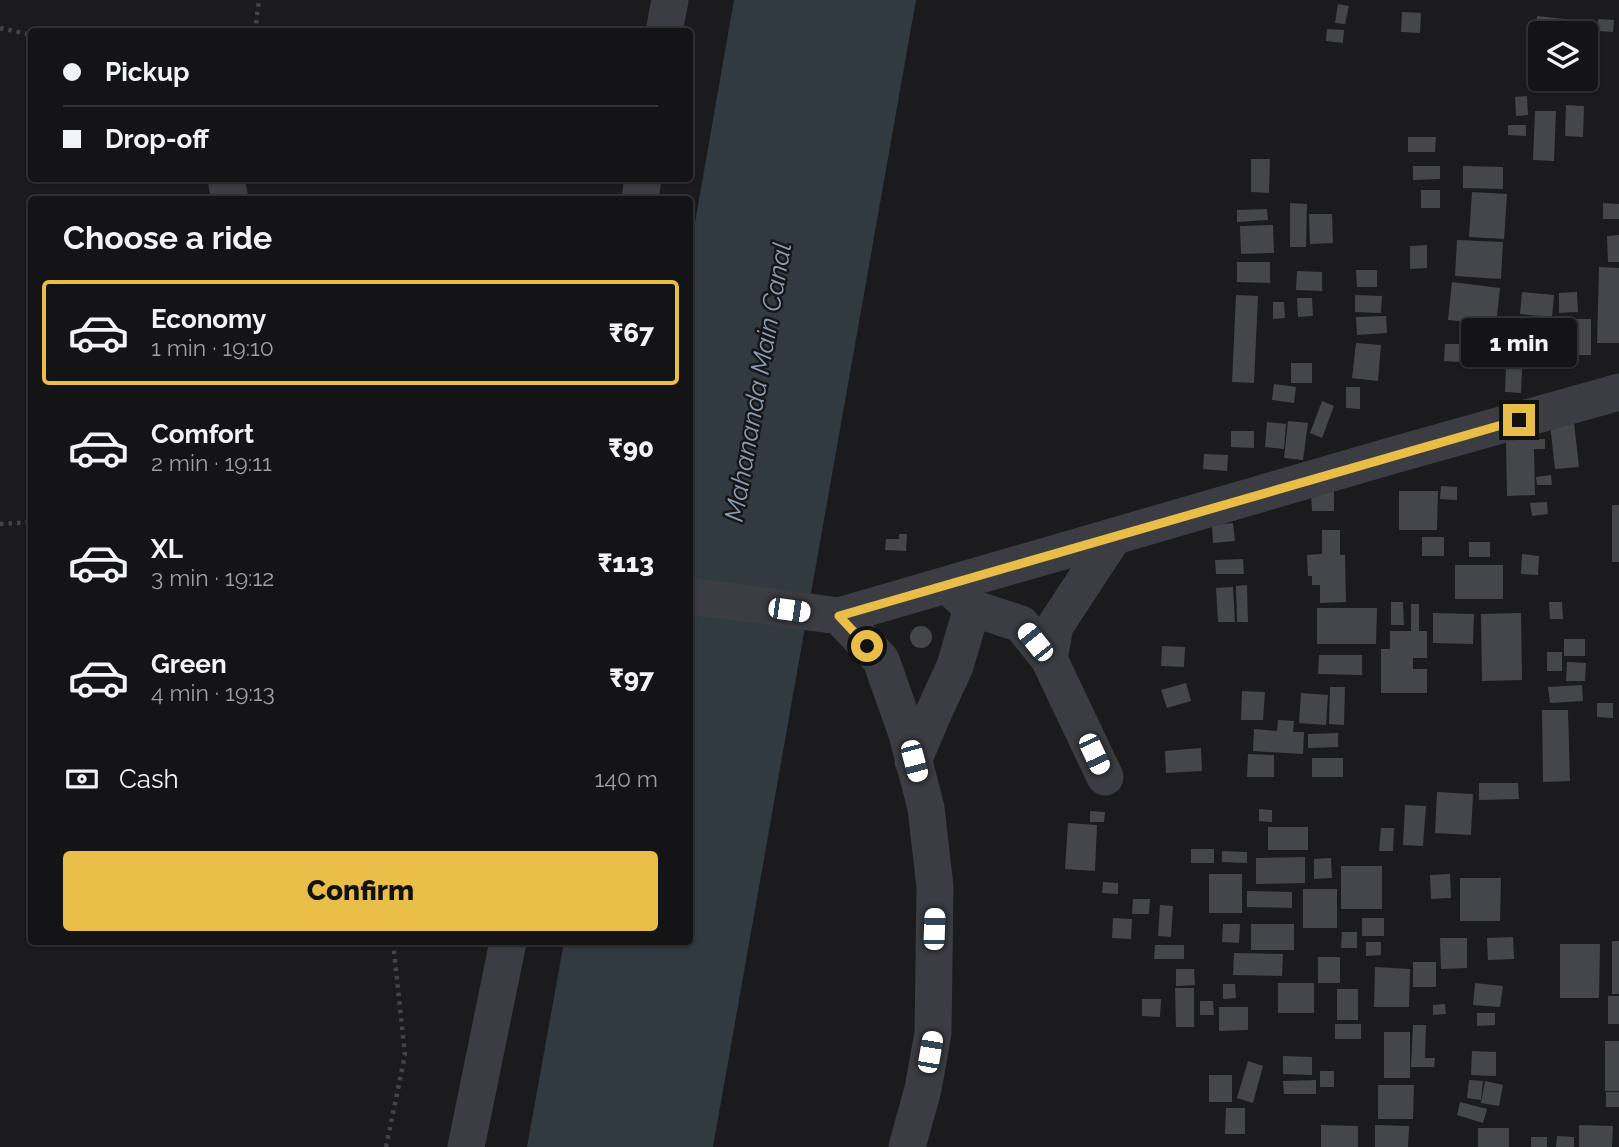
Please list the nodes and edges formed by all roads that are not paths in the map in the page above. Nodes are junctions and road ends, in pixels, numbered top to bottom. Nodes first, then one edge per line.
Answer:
1 (670, 0) edge
2 (665, 28) edge
3 (1619, 392) edge
4 (1114, 536) junction
5 (693, 596) edge
6 (960, 596) junction
7 (839, 616) junction
8 (1049, 659) junction
9 (914, 761) junction
10 (1105, 777) dead end
11 (507, 945) edge
12 (466, 1147) edge
13 (907, 1147) edge

1 - 2 street
3 - 4 street
4 - 6 street
4 - 8 street
5 - 7 street
6 - 7 street
6 - 8 street
6 - 9 street
7 - 9 street
8 - 10 street
9 - 13 street
11 - 12 street

